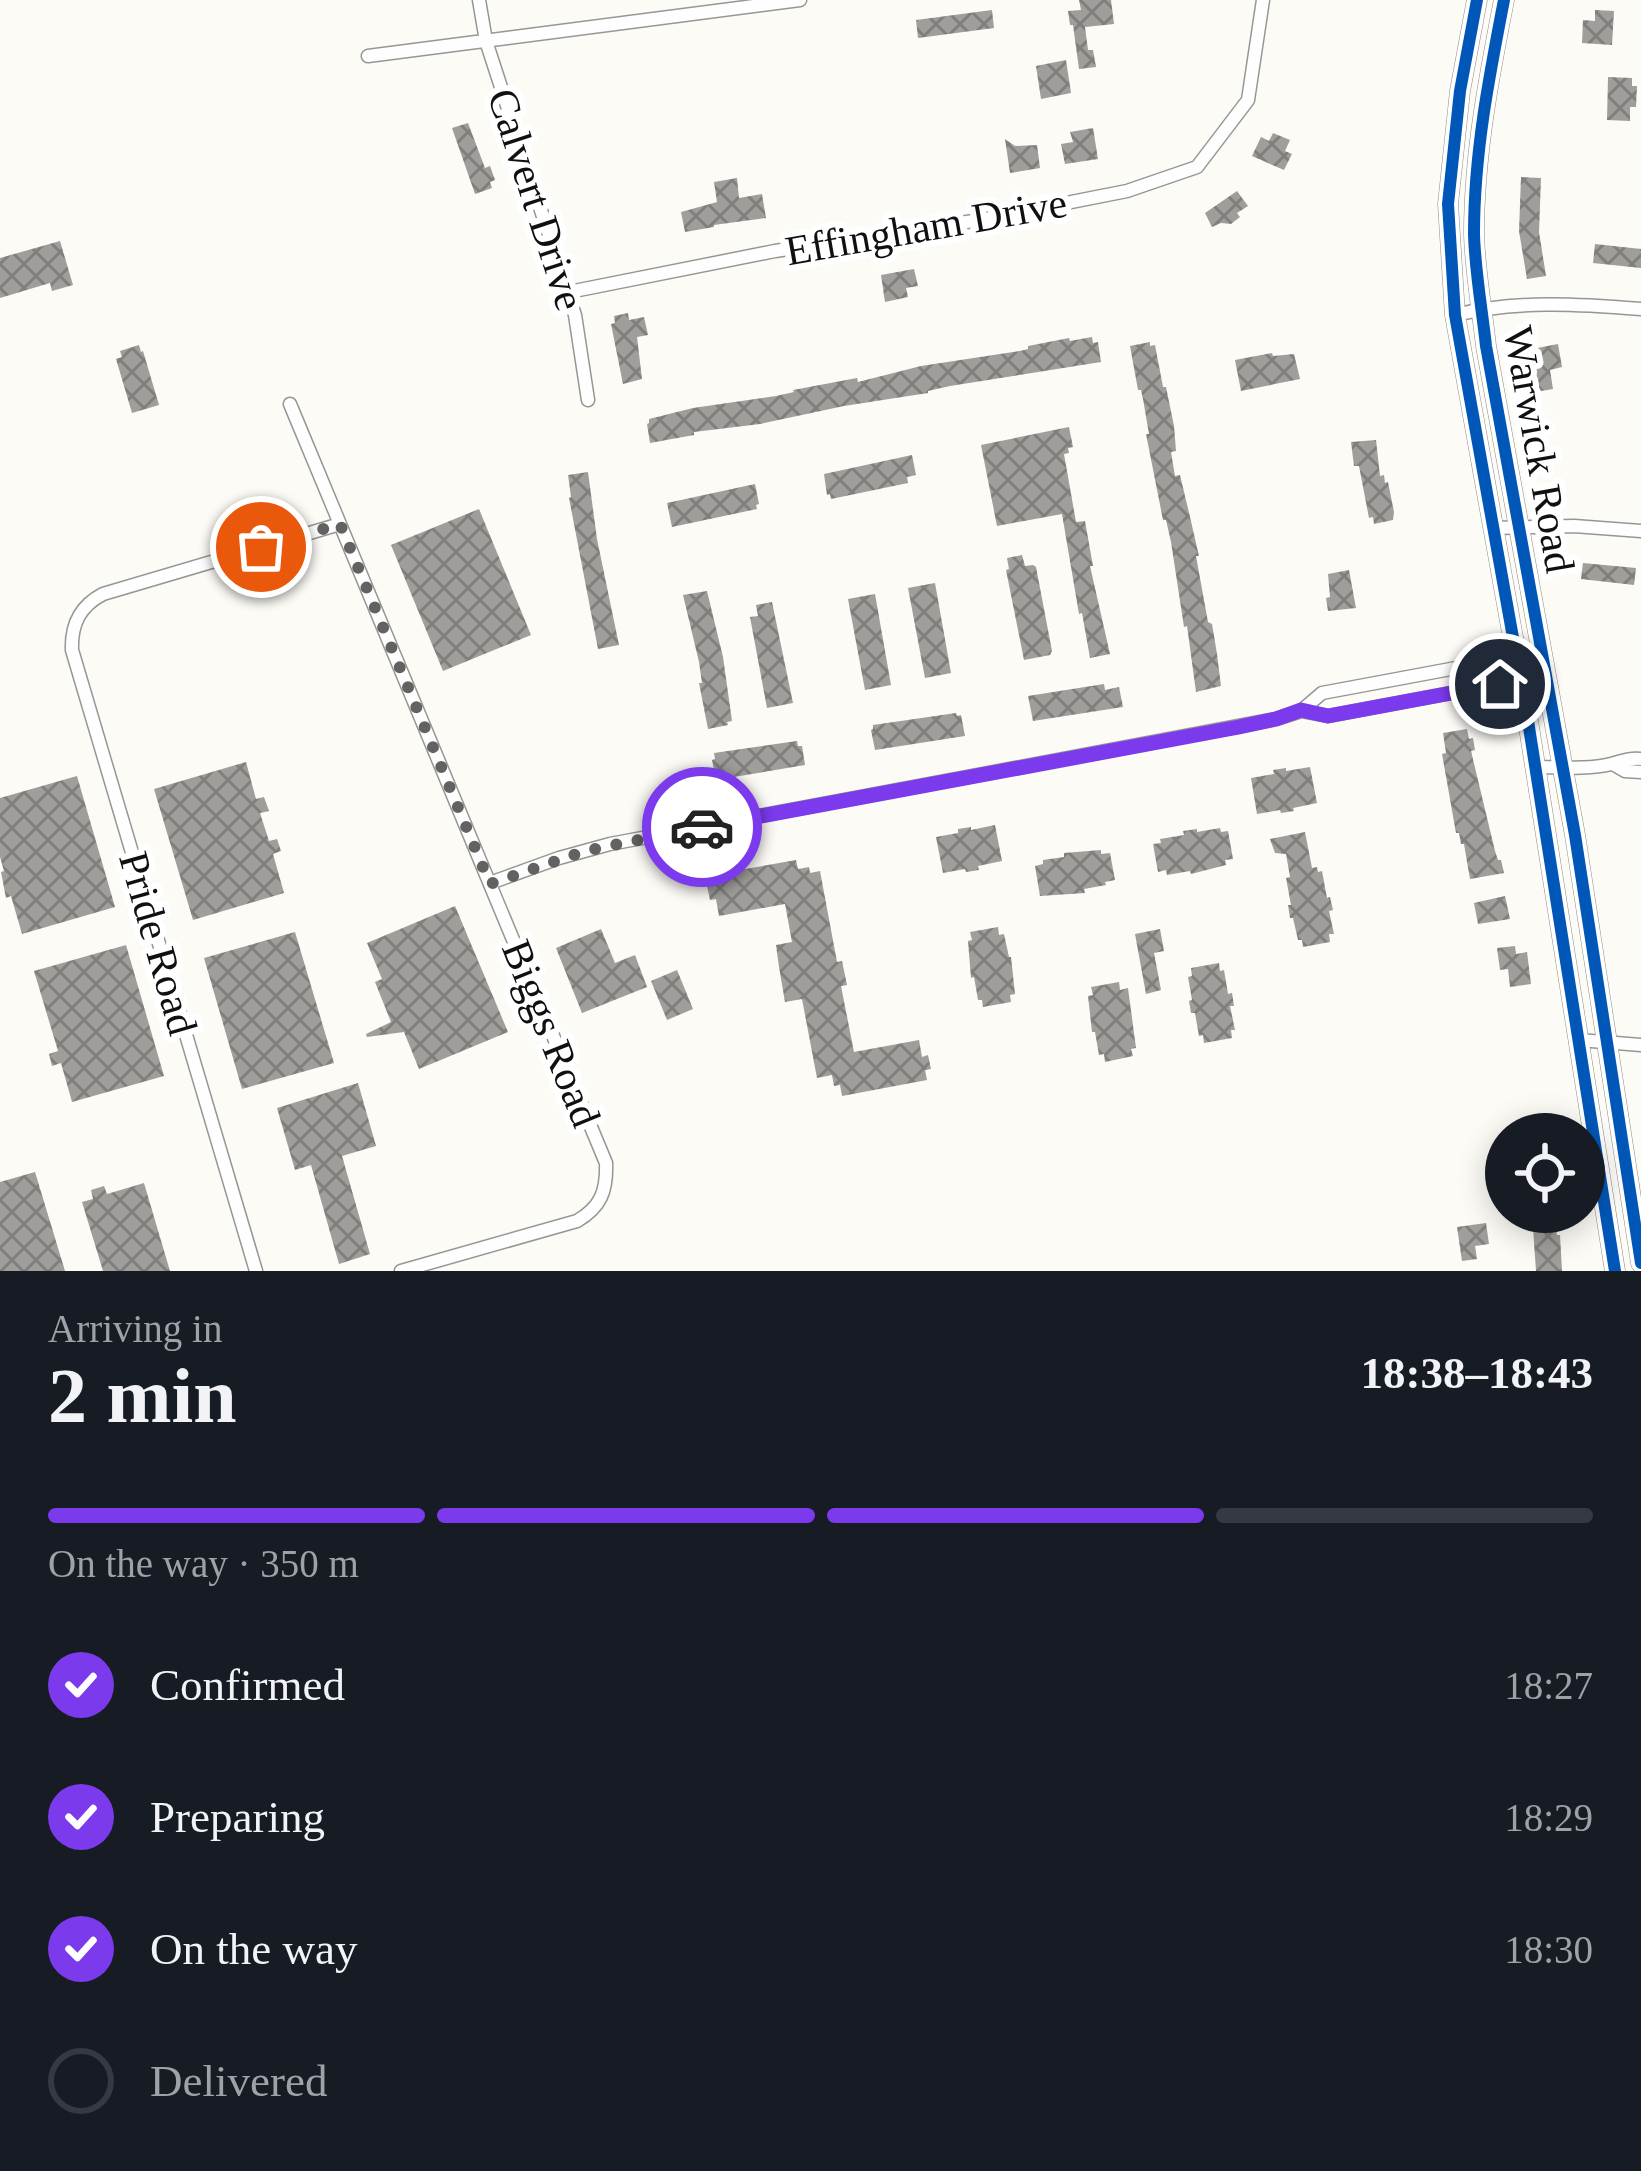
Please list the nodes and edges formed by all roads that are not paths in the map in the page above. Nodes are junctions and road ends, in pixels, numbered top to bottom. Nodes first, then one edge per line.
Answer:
1 (479, 0) edge
2 (800, 0) edge
3 (1263, 0) edge
4 (1477, 0) edge
5 (1504, 0) edge
6 (486, 40) junction
7 (368, 56) dead end
8 (569, 292) junction
9 (1481, 309) junction
10 (1641, 309) edge
11 (1455, 315) junction
12 (588, 400) dead end
13 (290, 404) dead end
14 (340, 524) junction
15 (1492, 528) junction
16 (1520, 528) junction
17 (1641, 531) edge
18 (1544, 665) junction
19 (1519, 670) junction
20 (1301, 710) junction
21 (1641, 759) edge
22 (1613, 764) junction
23 (1535, 766) junction
24 (1563, 767) junction
25 (1641, 772) edge
26 (490, 884) junction
27 (1579, 1040) junction
28 (1607, 1041) junction
29 (1641, 1045) edge
30 (1641, 1263) edge
31 (256, 1271) edge
32 (401, 1271) edge
33 (1615, 1271) edge

1 - 6 street, Calvert Drive
2 - 6 street
3 - 8 street, Effingham Drive
4 - 11 main road, Warwick Road
5 - 9 main road, Warwick Road
6 - 7 street
6 - 8 street, Calvert Drive
8 - 12 street, Calvert Drive
9 - 10 street
9 - 11 street
9 - 16 main road, Warwick Road
11 - 15 main road, Warwick Road
13 - 14 street, Biggs Road
14 - 26 street, Biggs Road
14 - 31 street, Pride Road
15 - 16 street
15 - 19 main road, Warwick Road
16 - 17 street
16 - 18 main road, Warwick Road
18 - 19 street
18 - 24 main road, Warwick Road
19 - 20 street
19 - 20 street
19 - 23 main road, Warwick Road
20 - 26 street
21 - 22 street
22 - 24 street
22 - 25 street
23 - 24 street
23 - 27 main road, Warwick Road
24 - 28 main road, Warwick Road
26 - 32 street, Biggs Road
27 - 28 street
27 - 33 main road, Warwick Road
28 - 29 street
28 - 30 main road, Warwick Road

